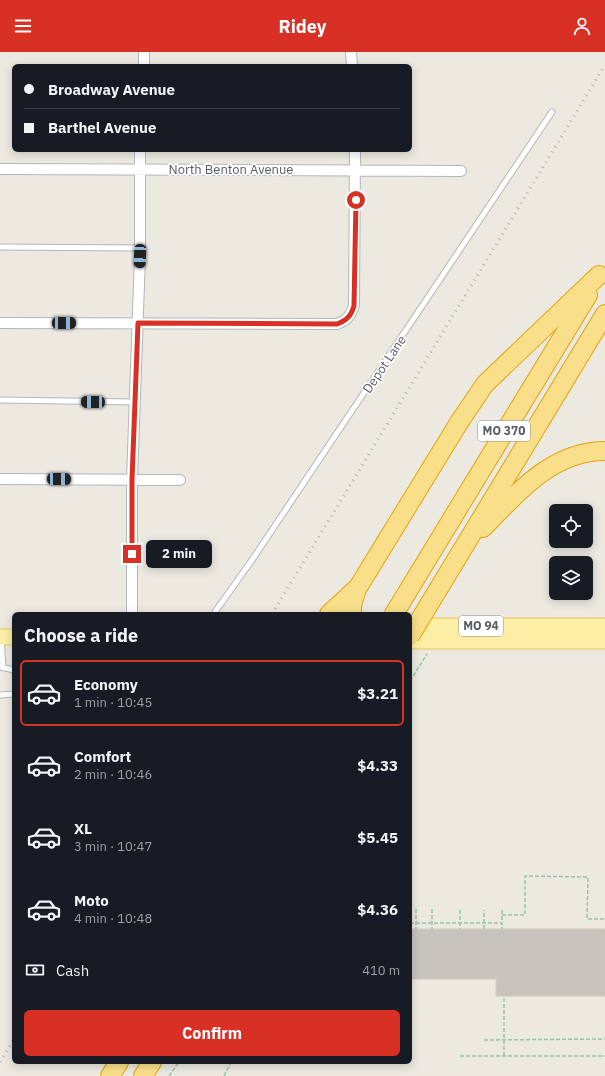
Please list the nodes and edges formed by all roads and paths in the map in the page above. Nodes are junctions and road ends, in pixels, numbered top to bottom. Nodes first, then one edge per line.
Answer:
1 (144, 52) edge
2 (351, 52) edge
3 (144, 64) edge
4 (352, 64) edge
5 (552, 112) dead end
6 (140, 152) edge
7 (355, 152) edge
8 (0, 169) edge
9 (139, 169) junction
10 (356, 170) junction
11 (461, 171) dead end
12 (0, 247) edge
13 (140, 248) junction
14 (602, 271) edge
15 (605, 314) edge
16 (0, 323) edge
17 (138, 323) junction
18 (0, 400) edge
19 (135, 402) junction
20 (605, 450) edge
21 (0, 479) edge
22 (132, 480) junction
23 (180, 480) dead end
24 (461, 552) junction
25 (357, 588) junction
26 (132, 612) edge
27 (215, 612) edge
28 (331, 612) edge
29 (352, 612) edge
30 (395, 612) edge
31 (412, 626) edge
32 (605, 626) edge
33 (412, 633) edge
34 (5, 637) edge
35 (412, 641) edge
36 (605, 641) edge
37 (431, 648) dead end
38 (2, 667) edge
39 (12, 670) edge
40 (412, 678) edge
41 (12, 694) edge
42 (0, 695) edge
43 (416, 909) dead end
44 (432, 909) dead end
45 (460, 910) dead end
46 (484, 910) dead end
47 (502, 910) dead end
48 (502, 915) junction
49 (605, 919) edge
50 (460, 922) junction
51 (484, 922) junction
52 (412, 923) edge
53 (416, 923) junction
54 (432, 923) junction
55 (502, 923) junction
56 (416, 929) dead end
57 (432, 929) dead end
58 (460, 929) dead end
59 (484, 929) dead end
60 (502, 929) dead end
61 (504, 996) dead end
62 (503, 1039) junction
63 (605, 1039) edge
64 (484, 1040) dead end
65 (460, 1056) dead end
66 (504, 1056) junction
67 (605, 1056) edge
68 (118, 1064) edge
69 (151, 1064) edge
70 (178, 1064) edge
71 (230, 1064) edge
72 (110, 1076) edge
73 (143, 1076) edge
74 (169, 1076) edge
75 (224, 1076) edge

1 - 3 street
2 - 4 street
5 - 27 lane, Depot Lane
6 - 9 street
7 - 10 street
8 - 9 street, North Benton Avenue
9 - 10 street, North Benton Avenue
9 - 13 street
10 - 11 street, North Benton Avenue
10 - 17 street
12 - 13 lane
13 - 17 street
14 - 25 highway
14 - 30 highway, MO 370
15 - 24 highway, MO 370
16 - 17 street
17 - 19 street
18 - 19 lane
19 - 22 street
20 - 24 highway
21 - 22 street
22 - 23 street
22 - 26 street
24 - 33 highway, MO 370, bridge
25 - 28 highway
25 - 29 highway
31 - 32 main road, MO 94
34 - 38 lane
35 - 36 main road, MO 94
37 - 40 path
38 - 39 lane
41 - 42 lane
43 - 53 path
44 - 54 path
45 - 50 path
46 - 51 path
47 - 48 path
48 - 49 path
48 - 55 path
50 - 51 path
50 - 54 path
50 - 58 path
51 - 55 path
51 - 59 path
52 - 53 path
53 - 54 path
53 - 56 path
54 - 57 path
55 - 60 path
61 - 62 path
62 - 63 path
62 - 64 path
62 - 66 path
65 - 66 path
66 - 67 path
68 - 72 highway
69 - 73 highway
70 - 74 path
71 - 75 path

